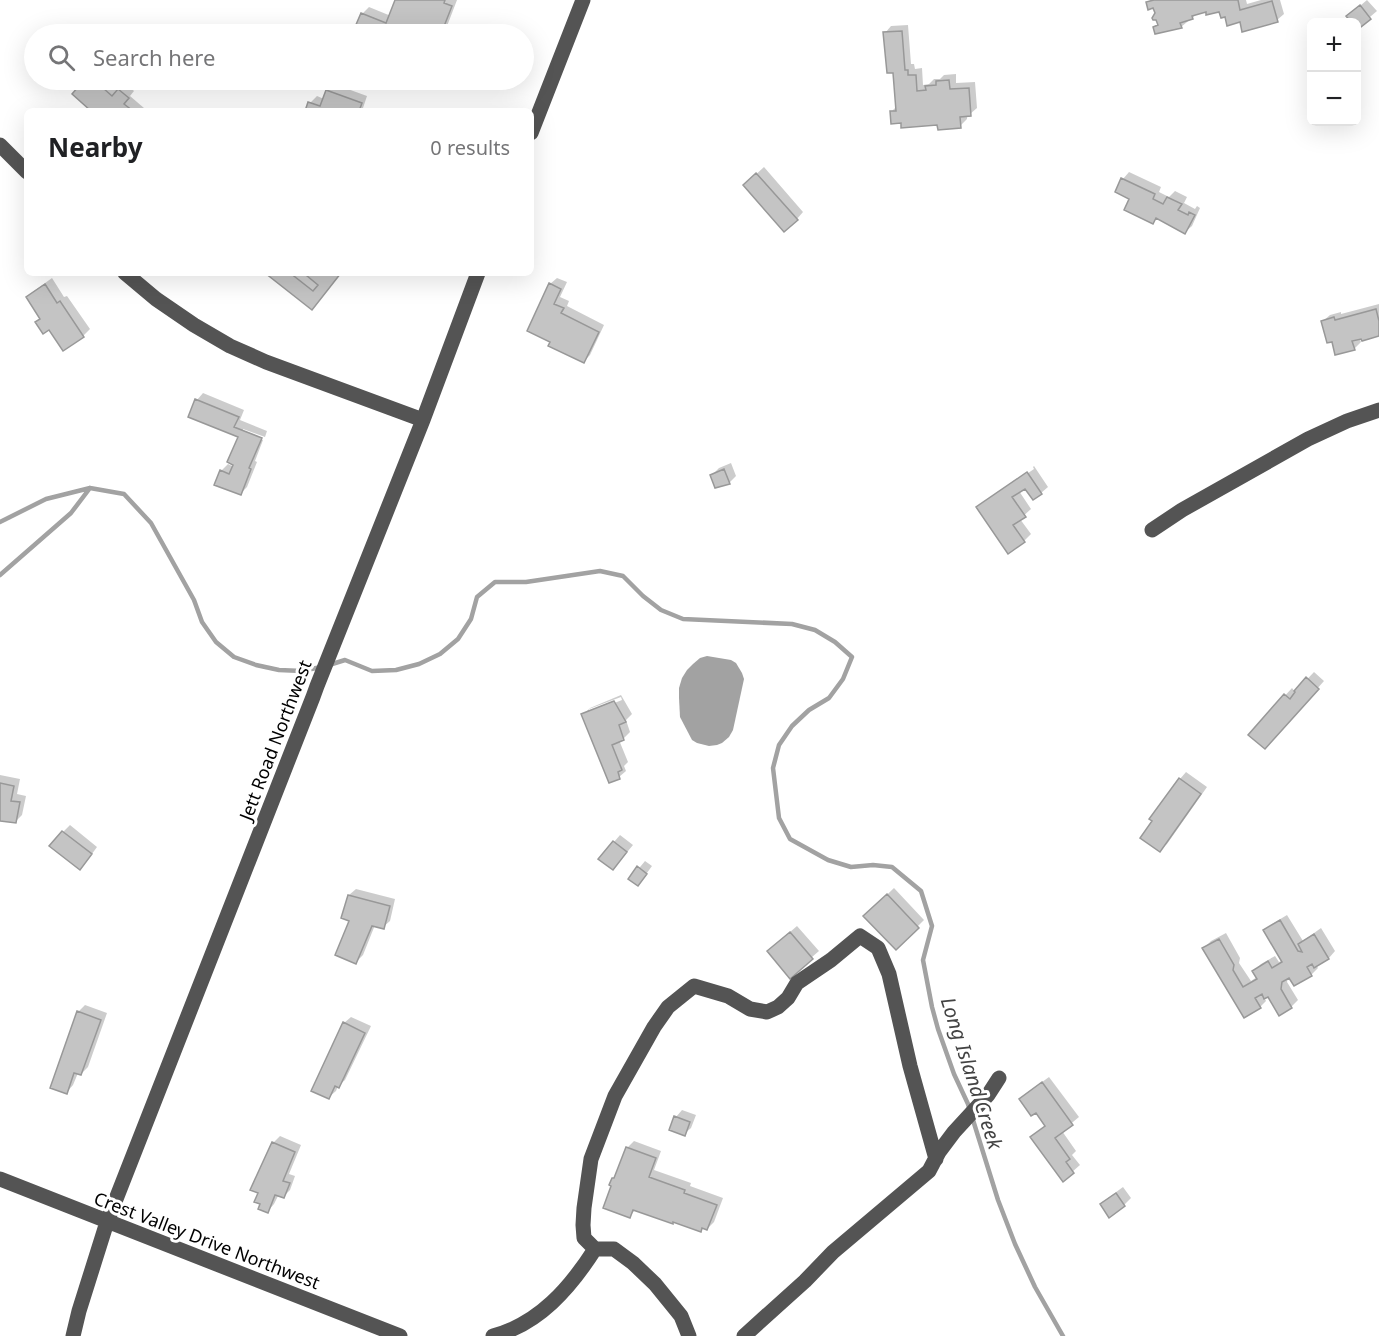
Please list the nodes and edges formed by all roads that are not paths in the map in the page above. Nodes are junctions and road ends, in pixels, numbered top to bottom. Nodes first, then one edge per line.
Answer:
1 (583, 0) edge
2 (534, 126) edge
3 (0, 145) edge
4 (24, 169) edge
5 (128, 276) edge
6 (477, 276) edge
7 (1379, 410) edge
8 (423, 420) junction
9 (1152, 530) dead end
10 (999, 1078) dead end
11 (936, 1159) junction
12 (0, 1179) edge
13 (107, 1222) junction
14 (595, 1249) junction
15 (73, 1336) edge
16 (400, 1336) edge
17 (493, 1336) edge
18 (689, 1336) edge
19 (744, 1336) edge

1 - 2 street
3 - 4 street
5 - 8 street
6 - 8 street, Jett Road Northwest
7 - 9 street
8 - 13 street, Jett Road Northwest
10 - 11 street
11 - 14 street
11 - 19 street
12 - 13 street, Crest Valley Drive Northwest
13 - 15 street, Jett Road Northwest
13 - 16 street, Crest Valley Drive Northwest
14 - 17 street
14 - 18 street

